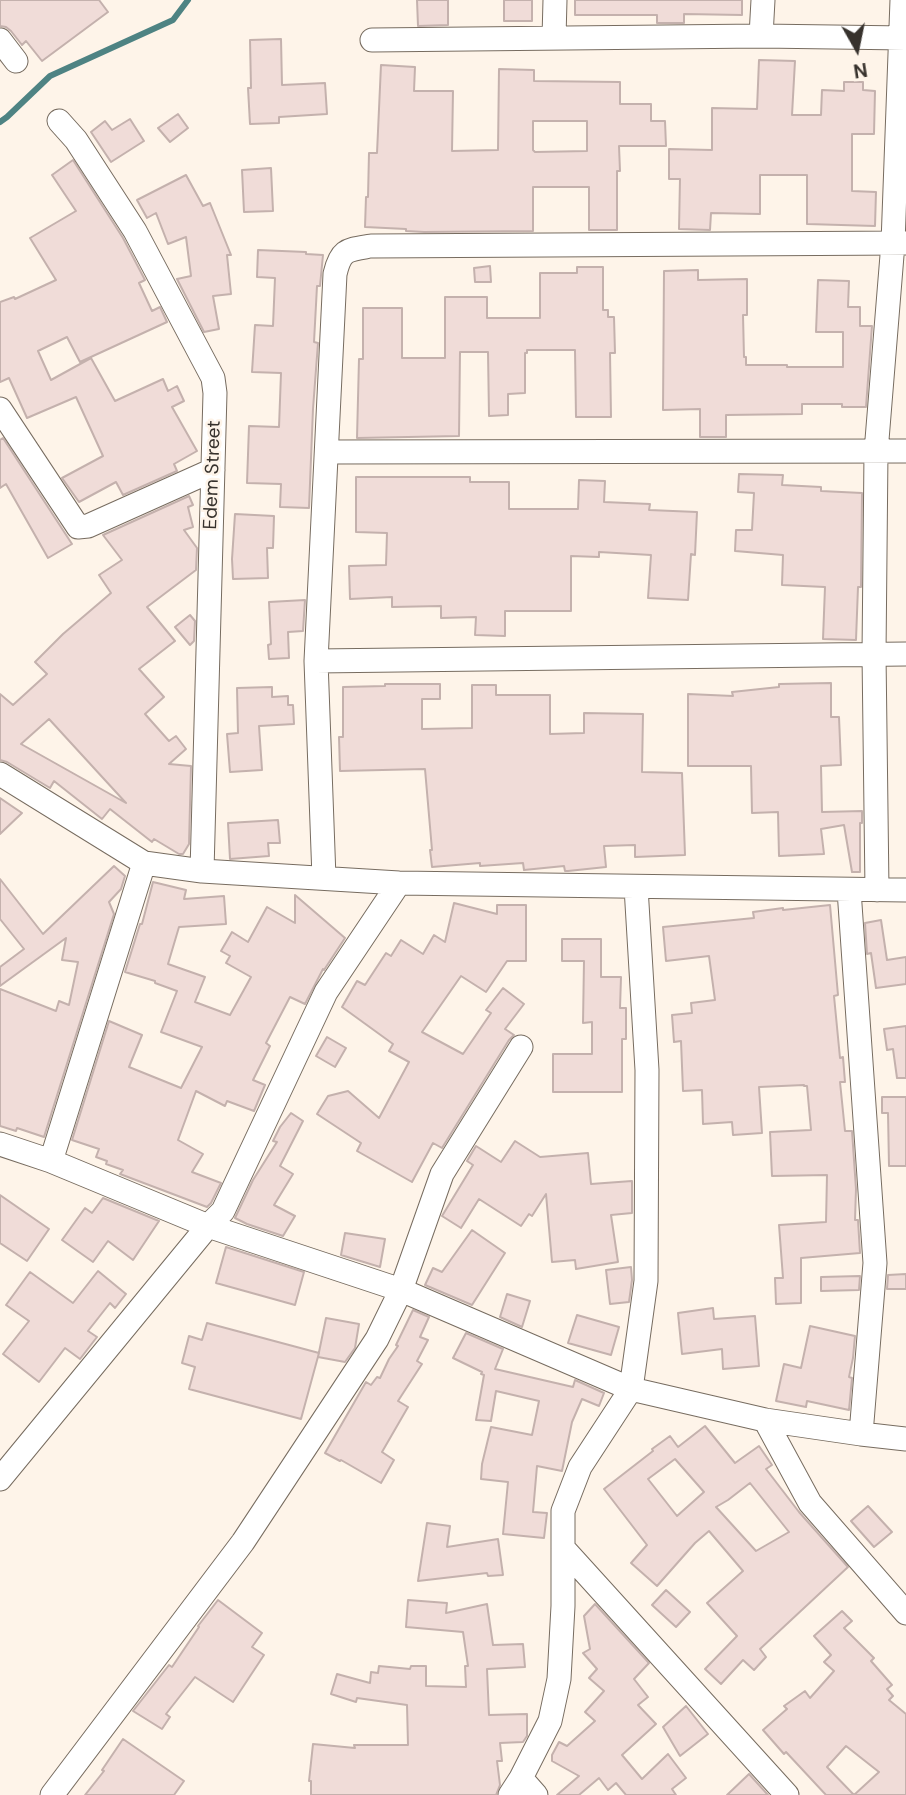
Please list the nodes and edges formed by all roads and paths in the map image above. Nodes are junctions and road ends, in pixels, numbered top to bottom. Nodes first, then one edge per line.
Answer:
1 (555, 0) edge
2 (763, 0) edge
3 (902, 0) edge
4 (761, 36) junction
5 (554, 38) junction
6 (903, 38) edge
7 (0, 40) edge
8 (372, 40) dead end
9 (16, 61) dead end
10 (59, 121) dead end
11 (900, 243) edge
12 (0, 409) edge
13 (906, 451) edge
14 (327, 452) junction
15 (876, 452) junction
16 (213, 470) junction
17 (874, 654) junction
18 (906, 654) edge
19 (316, 661) junction
20 (0, 774) edge
21 (144, 863) junction
22 (202, 872) junction
23 (324, 878) junction
24 (398, 883) junction
25 (636, 887) junction
26 (849, 890) junction
27 (877, 890) junction
28 (906, 890) edge
29 (521, 1047) dead end
30 (0, 1144) edge
31 (51, 1161) junction
32 (208, 1226) junction
33 (401, 1290) junction
34 (631, 1389) junction
35 (765, 1420) junction
36 (861, 1434) junction
37 (906, 1439) edge
38 (0, 1479) edge
39 (563, 1548) junction
40 (906, 1613) edge
41 (523, 1789) edge
42 (52, 1795) edge
43 (787, 1795) edge

1 - 5 street
2 - 4 street
3 - 6 street
4 - 5 street
4 - 6 street
5 - 8 street
6 - 11 street
7 - 9 street
10 - 16 street, Edem Street
11 - 14 street
11 - 15 street
12 - 16 street
13 - 15 street
14 - 15 street
14 - 19 street
15 - 17 street
16 - 22 street, Edem Street
17 - 18 street
17 - 19 street
17 - 27 street
19 - 23 street
20 - 21 street
21 - 22 street
21 - 31 street
22 - 23 street
23 - 24 street
24 - 25 street
24 - 32 street
25 - 26 street
25 - 34 street
26 - 27 street
26 - 36 street
27 - 28 street
29 - 33 street
30 - 31 street
31 - 32 street
32 - 33 street
32 - 38 street
33 - 34 street
33 - 42 street
34 - 35 street
34 - 39 street
35 - 36 street
35 - 40 street
36 - 37 street
39 - 41 street
39 - 43 street

